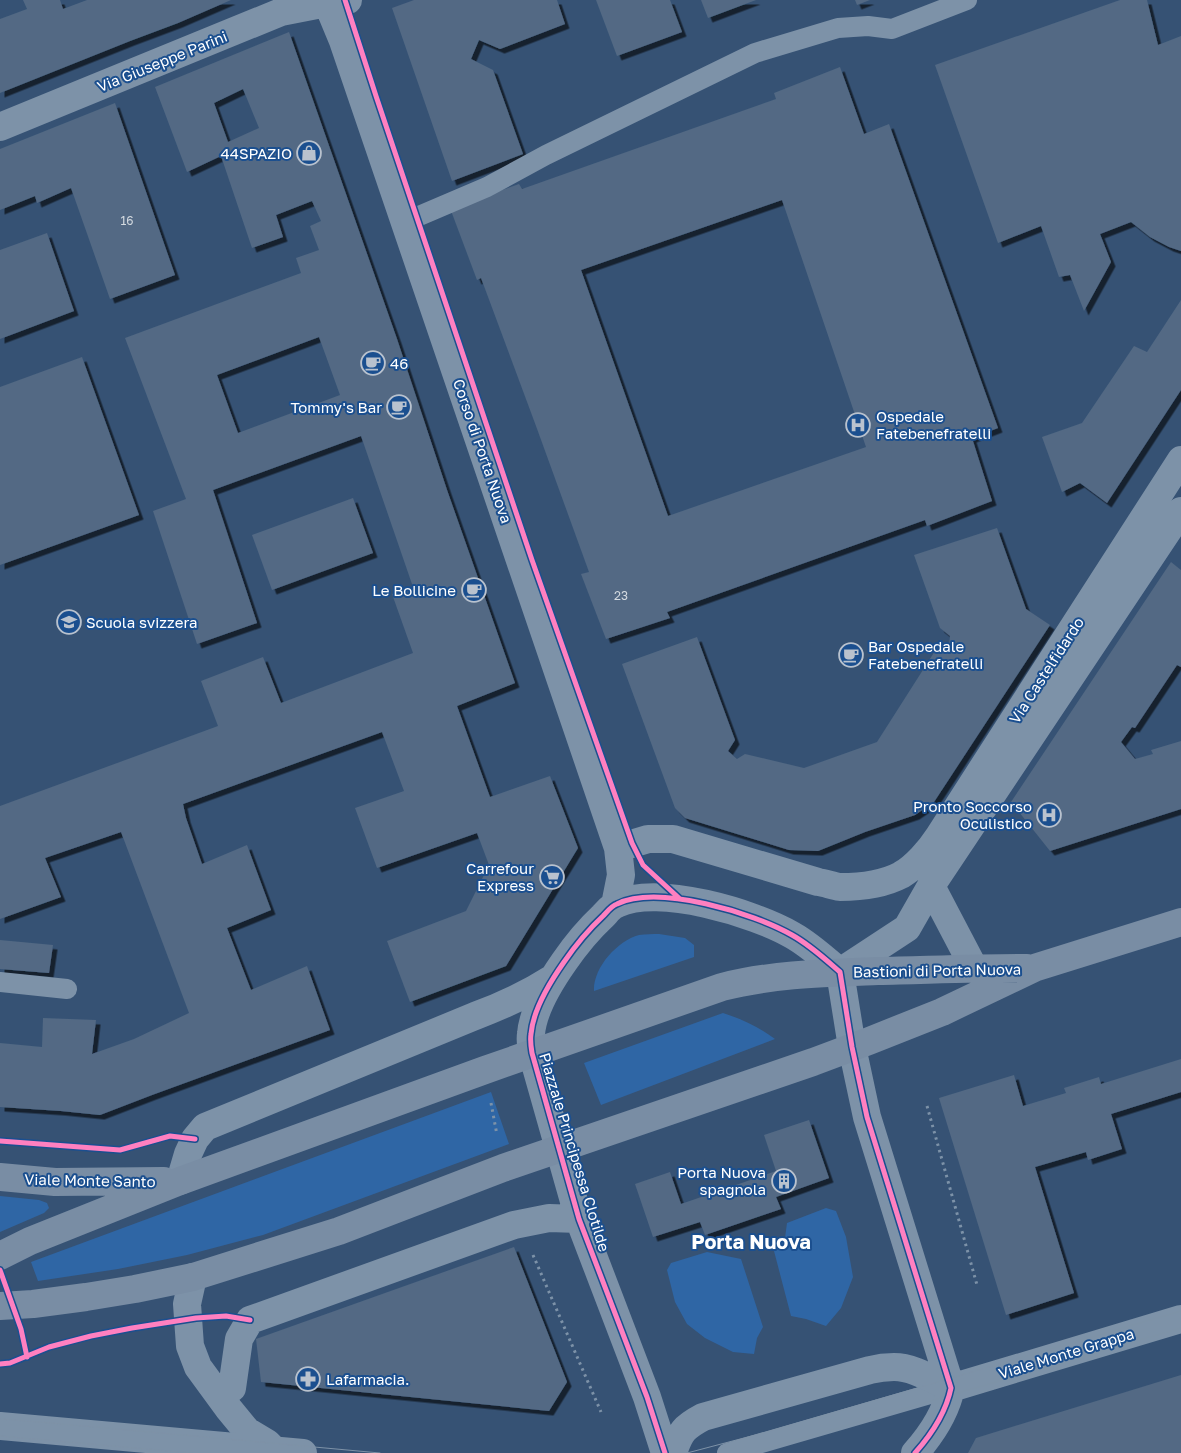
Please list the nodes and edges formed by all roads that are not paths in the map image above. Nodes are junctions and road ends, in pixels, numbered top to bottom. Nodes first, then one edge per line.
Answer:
1 (968, 0) edge
2 (333, 1) edge
3 (0, 127) edge
4 (405, 222) junction
5 (1181, 460) edge
6 (1181, 512) edge
7 (618, 848) junction
8 (931, 886) junction
9 (615, 904) junction
10 (1181, 922) edge
11 (974, 968) junction
12 (1034, 968) junction
13 (840, 972) junction
14 (553, 978) junction
15 (0, 982) edge
16 (67, 990) dead end
17 (852, 1047) junction
18 (532, 1053) junction
19 (558, 1149) junction
20 (0, 1177) edge
21 (180, 1181) junction
22 (579, 1219) junction
23 (0, 1256) edge
24 (194, 1276) junction
25 (0, 1306) edge
26 (1181, 1319) edge
27 (951, 1388) junction
28 (221, 1397) junction
29 (0, 1426) edge
30 (276, 1451) junction
31 (303, 1453) edge
32 (665, 1453) edge
33 (673, 1453) edge
34 (727, 1453) edge
35 (915, 1453) edge

1 - 4 lane
2 - 3 street, Via Giuseppe Parini
2 - 4 street, Corso di Porta Nuova
4 - 7 street, Corso di Porta Nuova
5 - 7 street, Via Castelfidardo
6 - 8 street, Via Castelfidardo
7 - 9 street, Corso di Porta Nuova
8 - 11 street
8 - 13 street, Via Castelfidardo
9 - 13 street
9 - 14 street, Piazzale Principessa Clotilde
10 - 12 main road, Bastioni di Porta Nuova
11 - 12 main road, Bastioni di Porta Nuova
11 - 13 main road, Bastioni di Porta Nuova
12 - 17 main road, Bastioni di Porta Nuova
13 - 17 street
13 - 18 main road, Piazzale Principessa Clotilde
14 - 18 street, Piazzale Principessa Clotilde
14 - 21 street, Piazzale Principessa Clotilde
15 - 16 lane
17 - 19 main road, Piazzale Principessa Clotilde
17 - 27 street
18 - 19 street, Piazzale Principessa Clotilde
18 - 21 main road, Piazzale Principessa Clotilde
19 - 22 street, Piazzale Principessa Clotilde
19 - 24 main road, Piazzale Principessa Clotilde
20 - 21 main road, Viale Monte Santo
21 - 23 main road, Piazzale Principessa Clotilde
22 - 28 street, Piazzale Principessa Clotilde
22 - 32 street, Piazzale Principessa Clotilde
24 - 25 main road, Piazzale Principessa Clotilde
24 - 28 street
26 - 27 street, Viale Monte Grappa
27 - 33 street
27 - 34 lane
27 - 35 street
28 - 30 street
29 - 30 street
30 - 31 street

